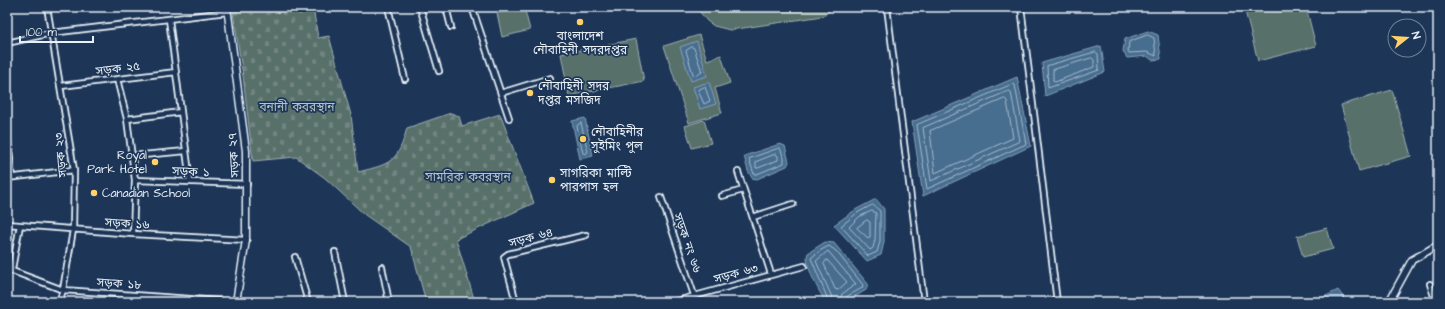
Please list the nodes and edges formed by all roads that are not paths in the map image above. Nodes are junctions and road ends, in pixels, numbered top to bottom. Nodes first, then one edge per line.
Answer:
1 (47, 7) edge
2 (388, 7) edge
3 (420, 7) edge
4 (446, 7) edge
5 (472, 7) edge
6 (887, 7) edge
7 (1020, 7) edge
8 (227, 9) edge
9 (169, 19) junction
10 (451, 27) dead end
11 (51, 33) junction
12 (7, 43) edge
13 (439, 71) dead end
14 (176, 72) junction
15 (550, 78) dead end
16 (405, 79) dead end
17 (117, 80) junction
18 (61, 86) junction
19 (501, 93) junction
20 (181, 112) junction
21 (509, 118) dead end
22 (127, 119) junction
23 (7, 131) edge
24 (186, 151) junction
25 (132, 156) junction
26 (74, 170) junction
27 (738, 172) dead end
28 (10, 177) edge
29 (135, 180) junction
30 (190, 182) junction
31 (247, 184) junction
32 (743, 190) junction
33 (722, 196) dead end
34 (661, 197) dead end
35 (793, 204) dead end
36 (753, 217) junction
37 (7, 224) edge
38 (20, 225) junction
39 (73, 230) junction
40 (132, 234) junction
41 (586, 235) dead end
42 (246, 240) junction
43 (1438, 245) edge
44 (335, 252) dead end
45 (295, 257) dead end
46 (804, 266) dead end
47 (382, 267) dead end
48 (10, 269) edge
49 (771, 274) junction
50 (1430, 284) dead end
51 (63, 290) junction
52 (120, 295) junction
53 (694, 295) junction
54 (180, 300) edge
55 (59, 302) edge
56 (117, 302) edge
57 (234, 302) edge
58 (308, 302) edge
59 (345, 302) edge
60 (389, 302) edge
61 (516, 302) edge
62 (673, 302) edge
63 (924, 302) edge
64 (1057, 302) edge
65 (1389, 302) edge
66 (1436, 302) edge

1 - 11 street, সড়ক ২৩
2 - 16 street
3 - 13 street
4 - 10 street
5 - 19 street
6 - 63 street
7 - 64 street
8 - 9 street
8 - 31 street, সড়ক ২৭
9 - 11 street
9 - 14 street
11 - 12 street
11 - 18 street, সড়ক ২৩
14 - 17 street, সড়ক ২৫
14 - 20 street
15 - 19 street
17 - 18 street, সড়ক ২৫
17 - 22 street
18 - 26 street, সড়ক ২৩
19 - 21 street
20 - 22 street
20 - 24 street
22 - 25 street
23 - 28 street
24 - 25 street
24 - 30 street
25 - 29 street
26 - 28 street
26 - 39 street, সড়ক ২৩
27 - 32 street
29 - 30 street, সড়ক ১
29 - 40 street
30 - 31 street, সড়ক ১
31 - 42 street, সড়ক ২৭
32 - 33 street
32 - 36 street
34 - 53 street, সড়ক নং ৬৬
35 - 36 street
36 - 49 street
37 - 38 street, সড়ক ১৬
38 - 39 street, সড়ক ১৬
38 - 48 street
39 - 40 street, সড়ক ১৬
39 - 51 street, সড়ক ২৩
40 - 42 street, সড়ক ১৬
41 - 61 street, সড়ক ৬৪
42 - 57 street, সড়ক ২৭
43 - 65 street
44 - 59 street
45 - 58 street
46 - 49 street, সড়ক ৬৩
47 - 60 street
48 - 51 street, সড়ক ১৮
49 - 53 street, সড়ক ৬৩
50 - 66 street
51 - 52 street, সড়ক ১৮
51 - 55 street, সড়ক ২৩
52 - 54 street, সড়ক ১৮
52 - 56 street
53 - 62 street, সড়ক ৬৩
54 - 57 street, সড়ক ১৮

